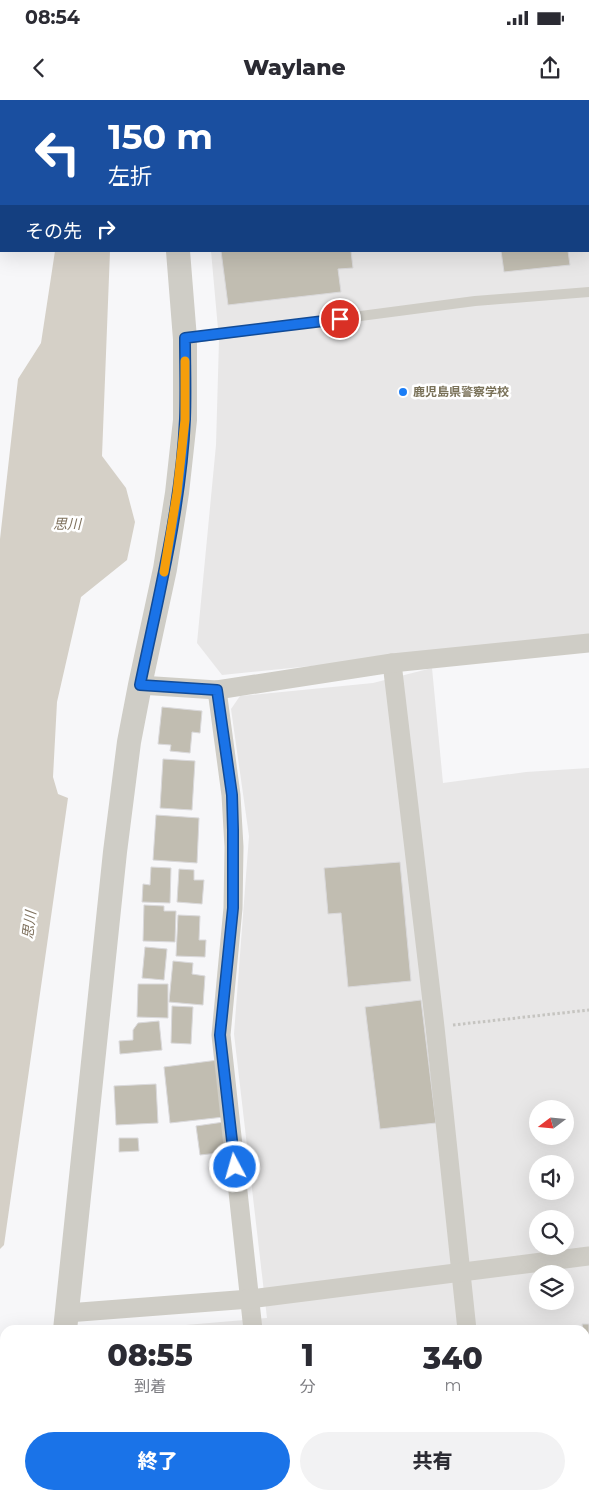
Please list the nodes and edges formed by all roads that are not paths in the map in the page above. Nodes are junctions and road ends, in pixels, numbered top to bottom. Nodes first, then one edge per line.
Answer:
1 (178, 252) edge
2 (589, 292) edge
3 (185, 338) junction
4 (589, 643) edge
5 (392, 663) junction
6 (140, 685) junction
7 (217, 690) junction
8 (589, 1256) edge
9 (461, 1272) junction
10 (250, 1299) junction
11 (66, 1321) edge
12 (253, 1325) edge
13 (466, 1325) edge

1 - 3 street
2 - 3 lane
3 - 6 street
4 - 5 street
5 - 7 street
5 - 9 street
6 - 7 street
6 - 11 street
7 - 10 street
8 - 9 street
9 - 10 street
9 - 13 street
10 - 11 street
10 - 12 street

